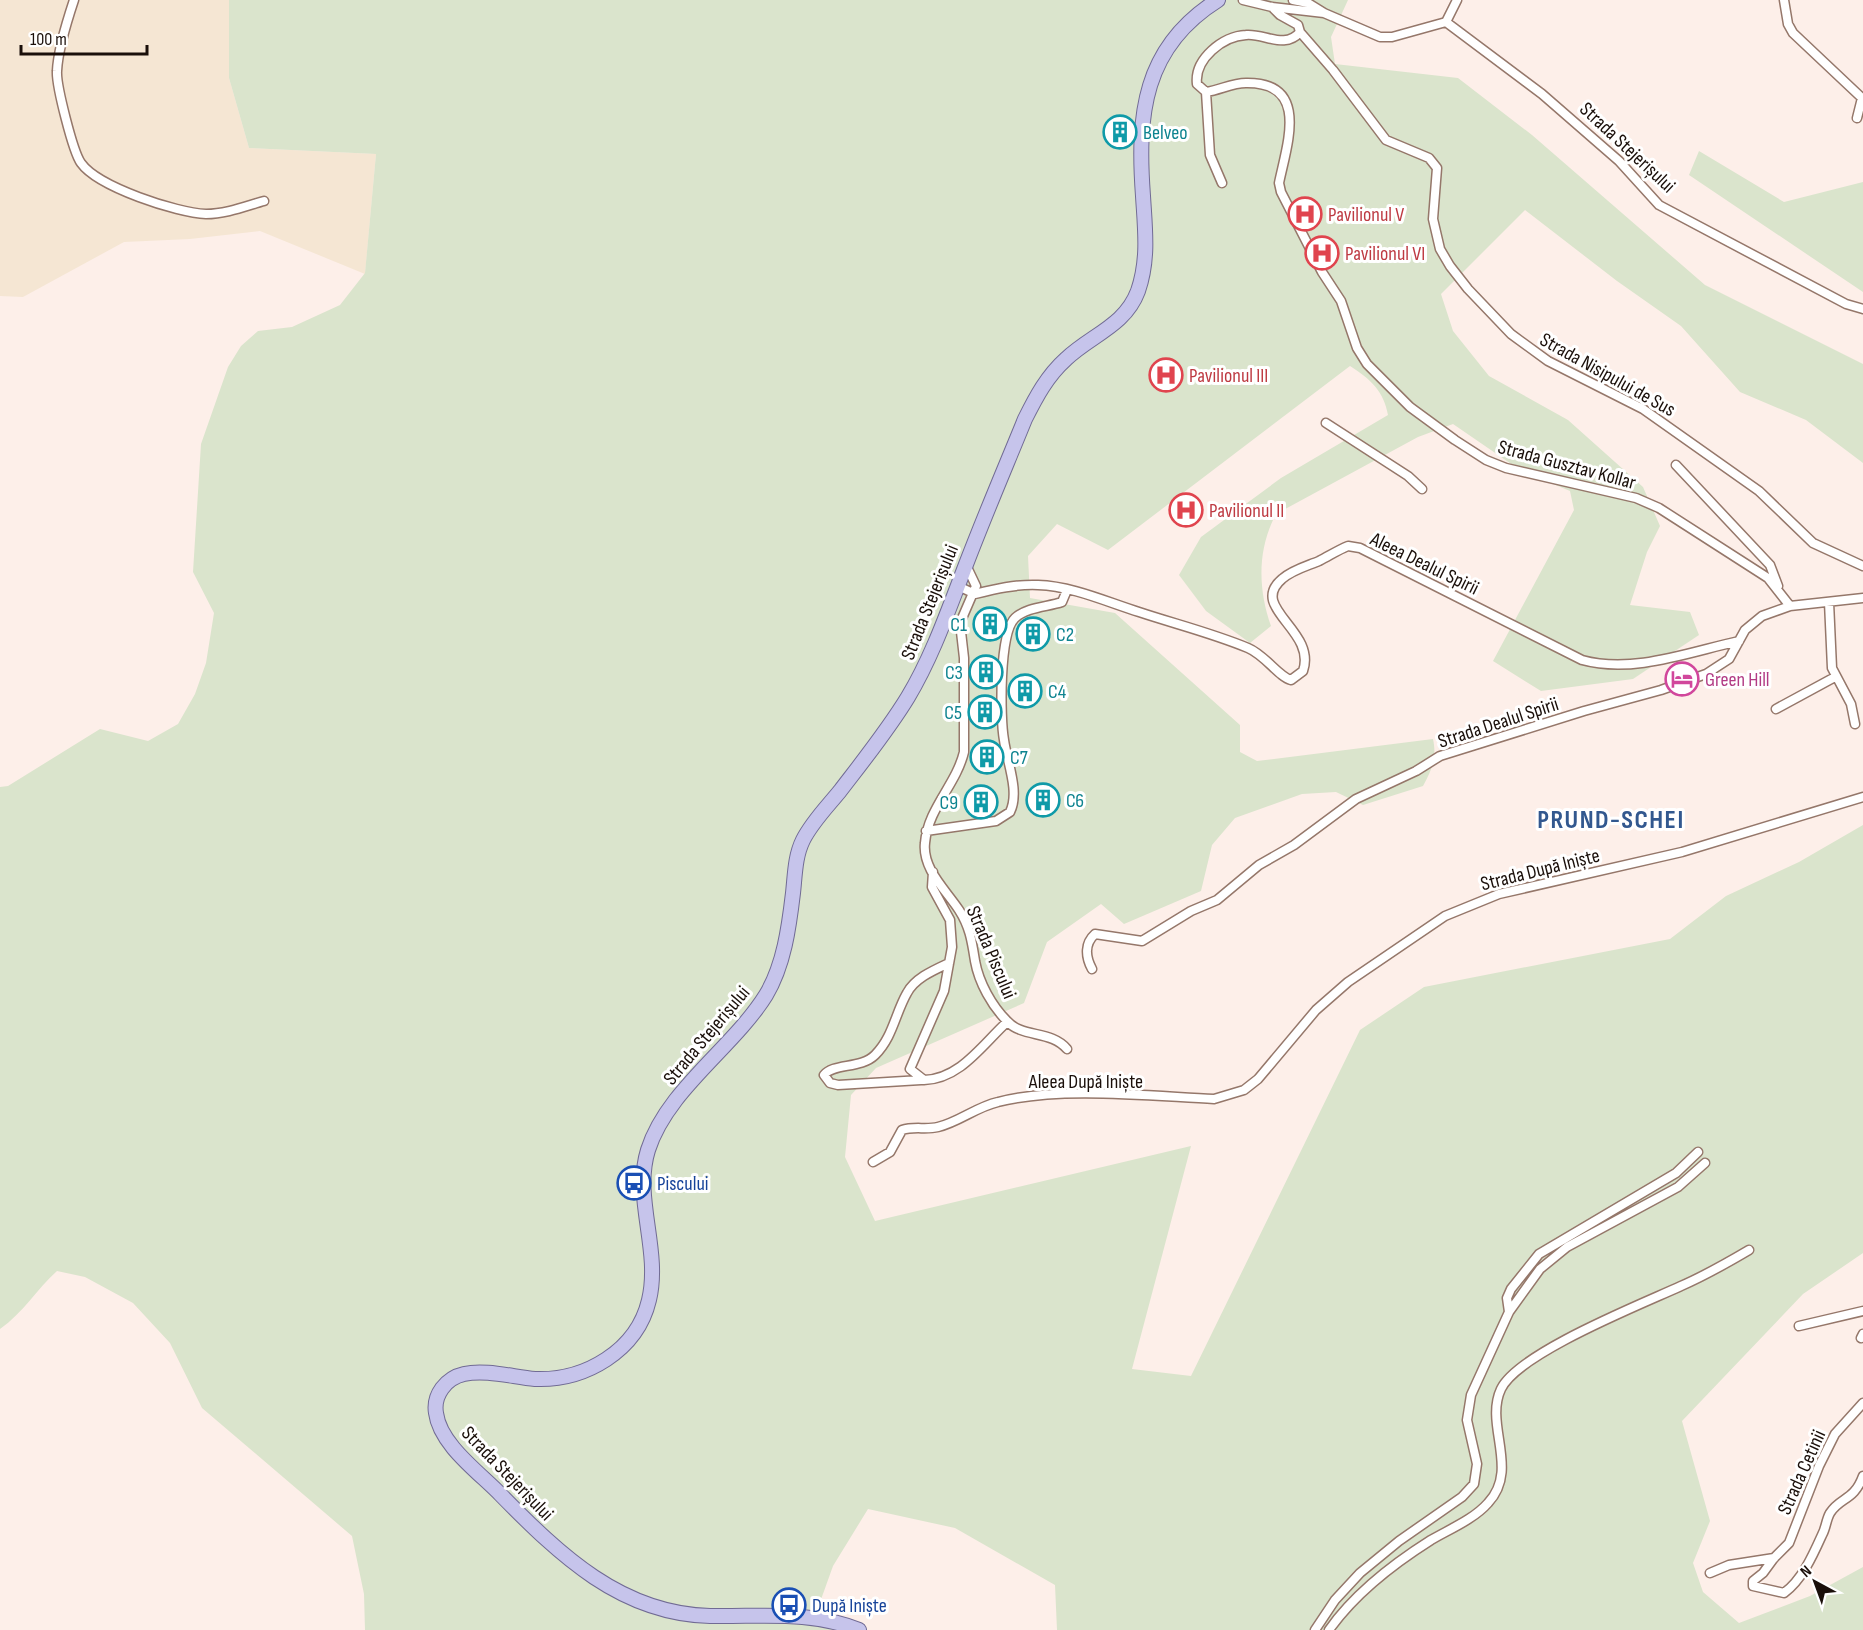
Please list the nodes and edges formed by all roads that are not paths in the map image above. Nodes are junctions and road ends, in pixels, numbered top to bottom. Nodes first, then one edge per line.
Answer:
1 (74, 0) edge
2 (1218, 0) edge
3 (1243, 0) edge
4 (1293, 0) edge
5 (1457, 0) edge
6 (1784, 0) edge
7 (1272, 7) junction
8 (1324, 14) junction
9 (1446, 22) junction
10 (1300, 32) junction
11 (1206, 92) junction
12 (1857, 118) dead end
13 (1222, 183) dead end
14 (264, 201) dead end
15 (1863, 309) edge
16 (1326, 423) dead end
17 (1676, 465) dead end
18 (1422, 489) dead end
19 (966, 564) junction
20 (1863, 566) edge
21 (958, 586) junction
22 (1066, 590) junction
23 (1780, 592) junction
24 (975, 594) junction
25 (1863, 598) edge
26 (1829, 602) junction
27 (1790, 606) junction
28 (1739, 641) junction
29 (1835, 678) junction
30 (1776, 709) dead end
31 (1855, 724) dead end
32 (1863, 797) edge
33 (926, 831) junction
34 (933, 872) junction
35 (949, 963) junction
36 (1092, 969) dead end
37 (1007, 1022) junction
38 (1067, 1049) dead end
39 (1272, 1062) joint
40 (924, 1080) junction
41 (1698, 1152) dead end
42 (873, 1162) dead end
43 (1705, 1163) dead end
44 (1749, 1250) dead end
45 (1863, 1311) edge
46 (1509, 1312) junction
47 (1799, 1326) dead end
48 (1863, 1402) edge
49 (1863, 1476) edge
50 (1774, 1558) junction
51 (1710, 1573) dead end
52 (859, 1630) edge
53 (1314, 1630) edge
54 (1329, 1630) edge

1 - 14 street
2 - 19 main road, Strada Stejerișului
3 - 7 street
4 - 8 street
5 - 9 street
6 - 12 street
7 - 8 street
7 - 10 street, Strada Nisipului de Sus
8 - 9 street
9 - 15 street, Strada Stejerișului
10 - 11 street
10 - 20 street, Strada Nisipului de Sus
11 - 13 street
11 - 23 street, Strada Gusztav Kollar
16 - 18 street
17 - 23 street, Strada Gusztav Kollar
19 - 21 main road, Strada Stejerișului
19 - 24 street
21 - 24 street
21 - 52 main road, Strada Stejerișului
22 - 24 street, Aleea Dealul Spirii
22 - 28 street, Aleea Dealul Spirii
22 - 33 street
23 - 27 street, Strada Gusztav Kollar
24 - 33 street, Strada Piscului
25 - 26 street, Strada Dealul Spirii
26 - 27 street, Strada Dealul Spirii
26 - 29 street
27 - 28 street, Strada Dealul Spirii
28 - 36 street, Strada Dealul Spirii
29 - 30 street
29 - 31 street
32 - 39 street, Strada După Iniște
33 - 34 street, Strada Piscului
34 - 35 street
34 - 37 street, Strada Piscului
35 - 40 street
35 - 40 street
37 - 38 street, Strada Piscului
37 - 40 street
39 - 42 street, Aleea După Iniște
41 - 46 street
43 - 46 street
44 - 54 street
45 - 47 street
46 - 53 street
48 - 50 street, Strada Cetinii
49 - 50 street, Strada Cetinii
50 - 51 street

